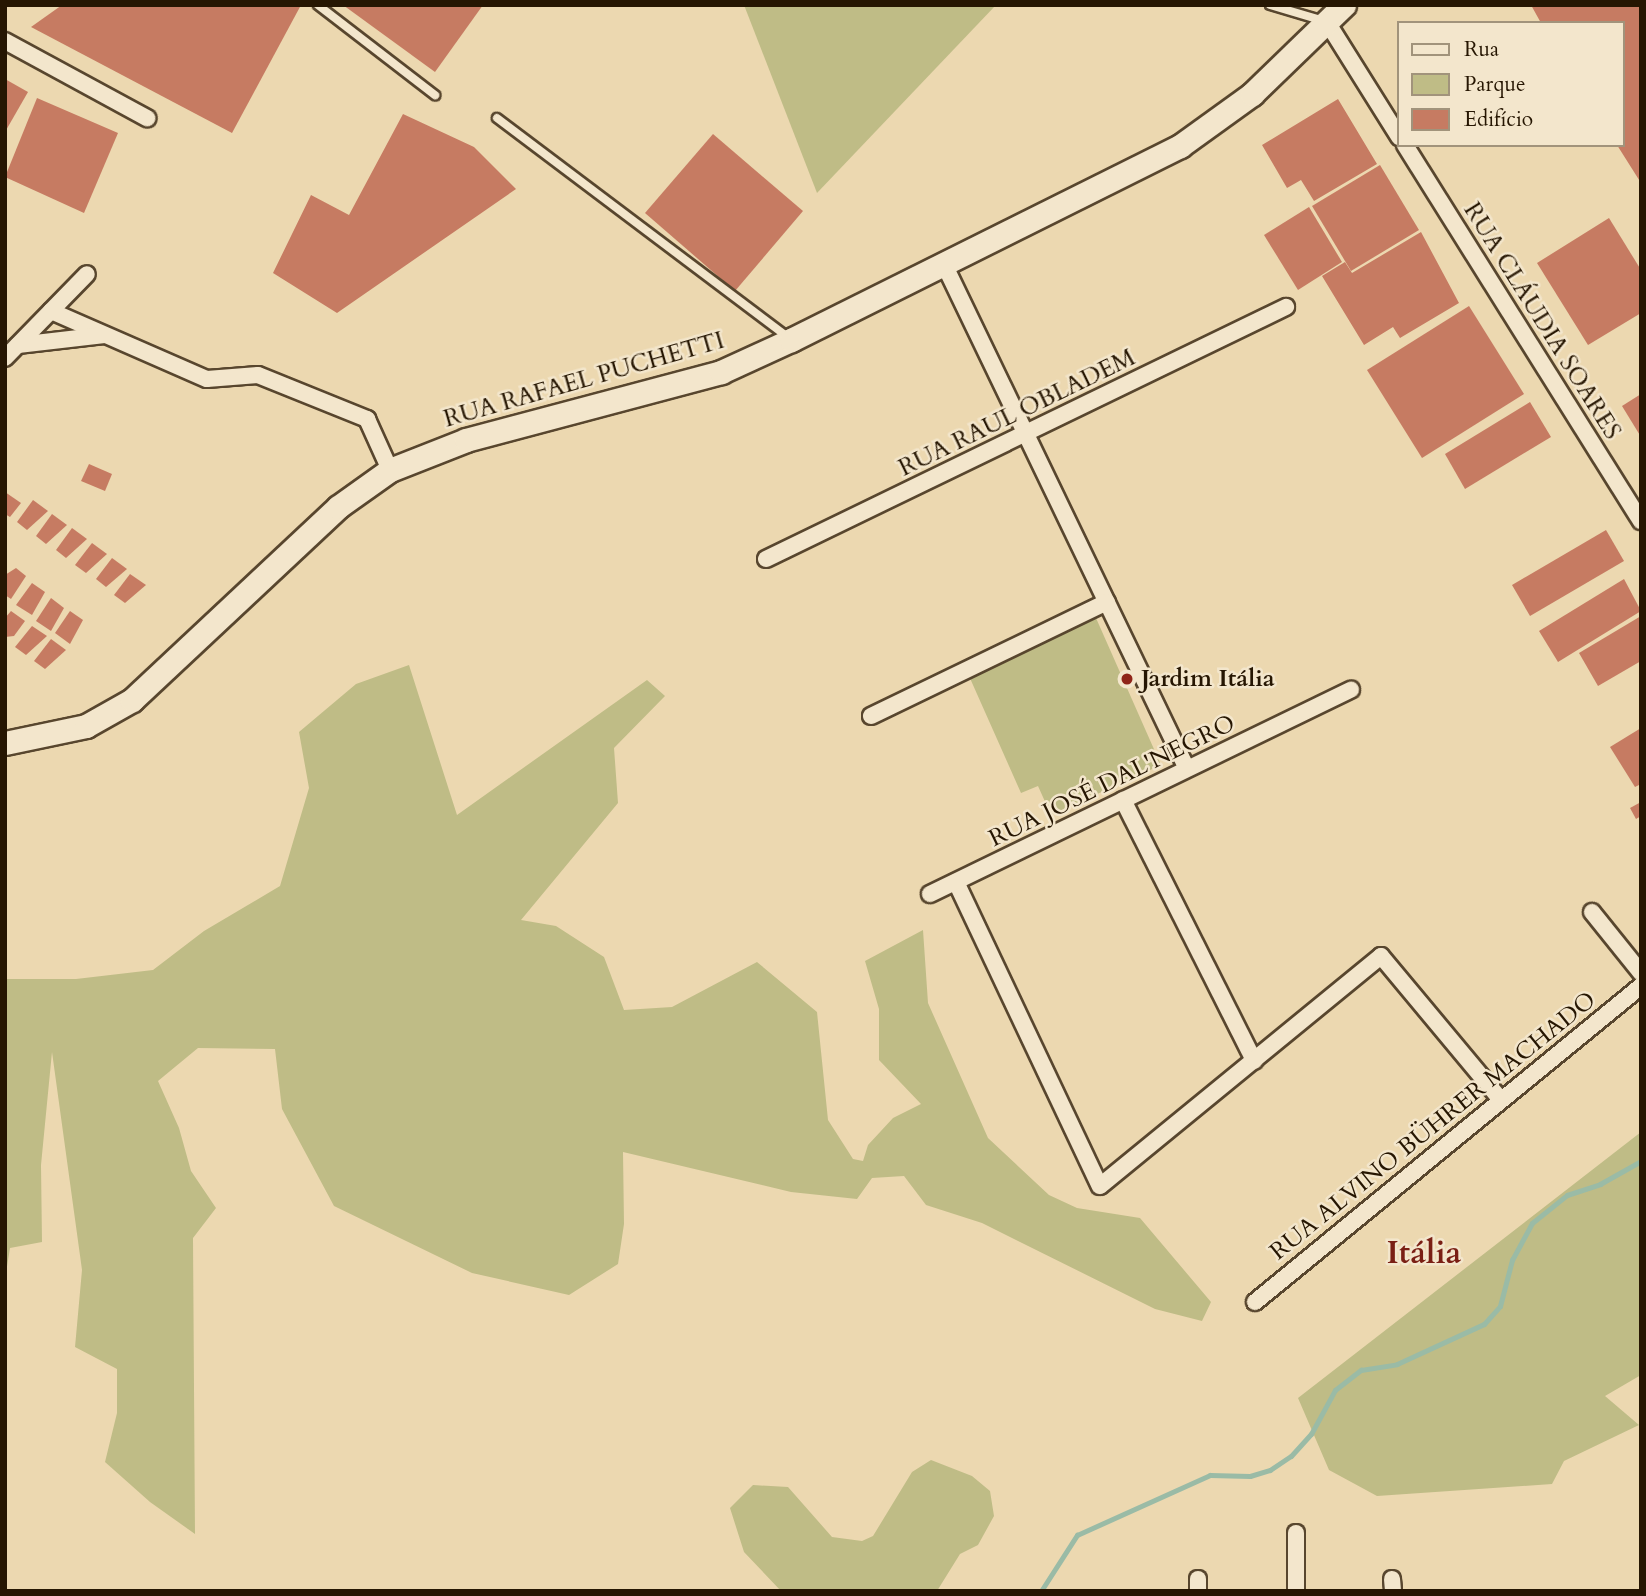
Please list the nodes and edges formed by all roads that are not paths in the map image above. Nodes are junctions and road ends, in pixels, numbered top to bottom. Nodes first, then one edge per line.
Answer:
1 (318, 5) edge
2 (1270, 5) edge
3 (1344, 5) edge
4 (1327, 22) junction
5 (5, 41) edge
6 (435, 95) dead end
7 (148, 118) dead end
8 (497, 118) dead end
9 (1398, 135) edge
10 (1406, 147) edge
11 (944, 264) junction
12 (87, 274) dead end
13 (1286, 307) dead end
14 (51, 311) junction
15 (107, 335) junction
16 (791, 340) junction
17 (18, 345) junction
18 (5, 358) edge
19 (1026, 434) junction
20 (390, 470) junction
21 (1641, 521) edge
22 (766, 559) dead end
23 (1107, 602) junction
24 (1351, 690) dead end
25 (871, 716) dead end
26 (5, 743) edge
27 (1187, 769) junction
28 (1123, 800) junction
29 (956, 882) junction
30 (930, 894) dead end
31 (1592, 912) dead end
32 (1641, 973) edge
33 (1641, 985) edge
34 (1254, 1061) junction
35 (1501, 1100) junction
36 (1255, 1302) dead end
37 (1296, 1533) dead end
38 (1296, 1591) edge

1 - 6 lane
2 - 4 lane
3 - 4 street, RUA RAFAEL PUCHETTI
4 - 9 street
4 - 11 street, RUA RAFAEL PUCHETTI
5 - 7 street
8 - 16 lane
10 - 21 street, RUA CLÁUDIA SOARES
11 - 16 street, RUA RAFAEL PUCHETTI
11 - 19 street
12 - 14 street
13 - 19 street, RUA RAUL OBLADEM
14 - 15 street
14 - 17 street
15 - 17 street
15 - 20 street
16 - 20 street, RUA RAFAEL PUCHETTI
17 - 18 street
19 - 22 street, RUA RAUL OBLADEM
19 - 23 street
20 - 26 street, RUA RAFAEL PUCHETTI
23 - 25 street
23 - 27 street
24 - 27 street, RUA JOSÉ DAL'NEGRO
27 - 28 street, RUA JOSÉ DAL'NEGRO
28 - 29 street, RUA JOSÉ DAL'NEGRO
28 - 34 street
29 - 30 street, RUA JOSÉ DAL'NEGRO
29 - 34 street
31 - 32 street
33 - 35 street, RUA ALVINO BÜHRER MACHADO
34 - 35 street
35 - 36 street, RUA ALVINO BÜHRER MACHADO
37 - 38 street

